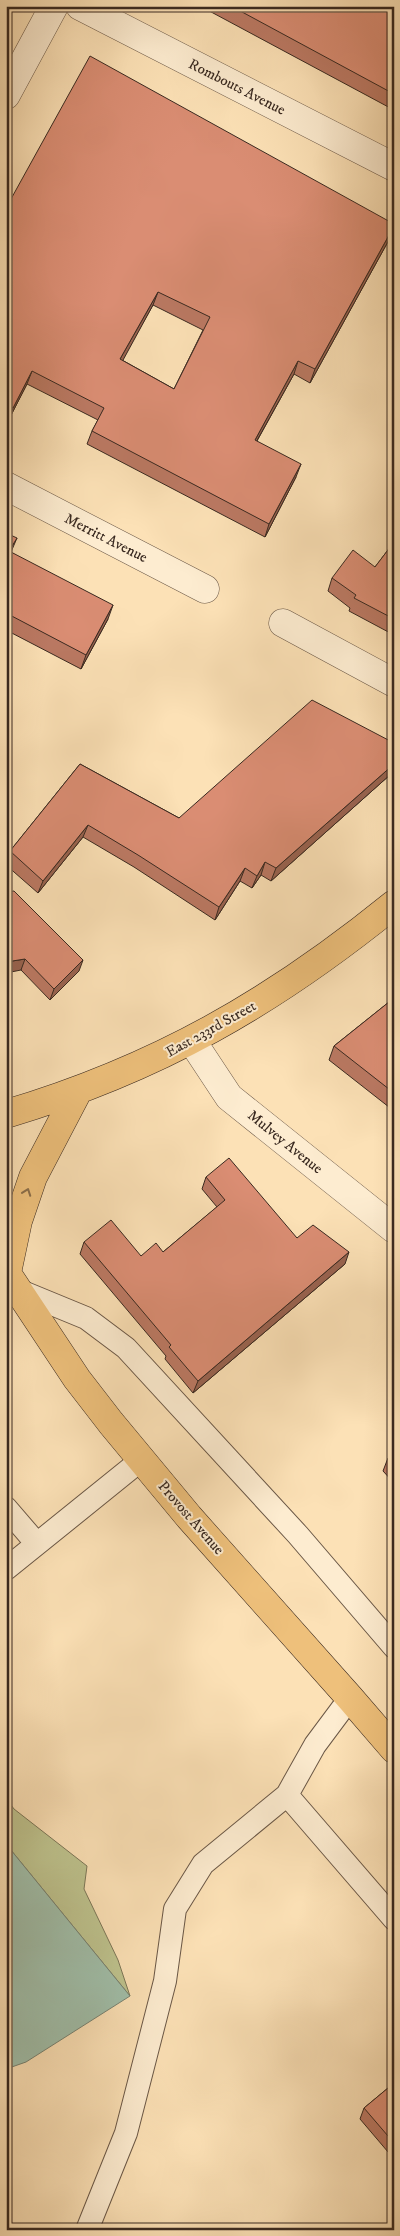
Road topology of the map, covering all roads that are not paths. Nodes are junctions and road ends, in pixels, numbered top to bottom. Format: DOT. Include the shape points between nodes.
graph roads {
  1 [pos="54,6"];
  2 [pos="80,6"];
  3 [pos="6,95"];
  4 [pos="394,167"];
  5 [pos="6,486"];
  6 [pos="205,589"];
  7 [pos="282,623"];
  8 [pos="394,684"];
  9 [pos="394,904"];
  10 [pos="192,1041"];
  11 [pos="78,1091"];
  12 [pos="6,1114"];
  13 [pos="394,1229"];
  14 [pos="10,1279"];
  15 [pos="142,1460"];
  16 [pos="6,1508"];
  17 [pos="37,1544"];
  18 [pos="6,1569"];
  19 [pos="394,1647"];
  20 [pos="350,1698"];
  21 [pos="394,1749"];
  22 [pos="287,1795"];
  23 [pos="394,1919"];
  24 [pos="87,2230"];
  1 -- 3 [label="street"];
  2 -- 4 [label="street, Rombouts Avenue"];
  5 -- 6 [label="street, Merritt Avenue"];
  7 -- 8 [label="street"];
  9 -- 10 [label="main road, East 233rd Street" via="301,975"];
  10 -- 11 [label="main road, East 233rd Street"];
  10 -- 13 [label="street, Mulvey Avenue" via="229,1097"];
  11 -- 12 [label="main road, East 233rd Street"];
  14 -- 11 [label="main road, one-way" via="18,1221 28,1190"];
  14 -- 15 [label="main road, Provost Avenue" via="78,1379"];
  14 -- 19 [label="lane" via="86,1318 126,1348 298,1534"];
  15 -- 17 [label="lane"];
  15 -- 20 [label="main road, Provost Avenue" via="189,1518"];
  16 -- 17 [label="lane"];
  17 -- 18 [label="lane"];
  20 -- 21 [label="main road, Provost Avenue"];
  20 -- 22 [label="lane" via="315,1745"];
  22 -- 23 [label="lane"];
  22 -- 24 [label="lane" via="203,1864 175,1909 165,1981 126,2133"];
}
